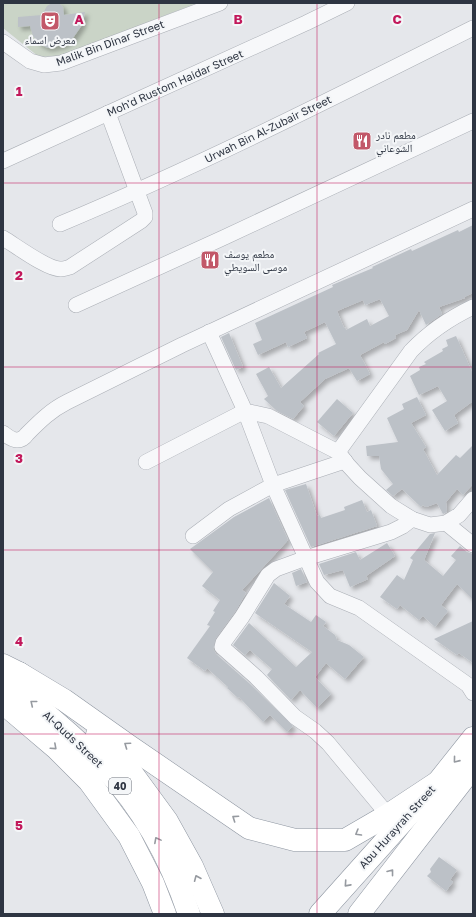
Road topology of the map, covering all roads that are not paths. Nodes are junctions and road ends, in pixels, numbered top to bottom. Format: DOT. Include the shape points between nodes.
graph roads {
  1 [pos="220,3"];
  2 [pos="346,3"];
  3 [pos="473,28"];
  4 [pos="3,42"];
  5 [pos="108,113"];
  6 [pos="473,121"];
  7 [pos="3,161"];
  8 [pos="137,192"];
  9 [pos="473,210"];
  10 [pos="60,224"];
  11 [pos="3,238"];
  12 [pos="76,305"];
  13 [pos="473,307"];
  14 [pos="209,332"];
  15 [pos="245,411"];
  16 [pos="3,433"];
  17 [pos="342,457"];
  18 [pos="146,462"];
  19 [pos="273,485"];
  20 [pos="473,499"];
  21 [pos="412,519"];
  22 [pos="446,523"];
  23 [pos="192,536"];
  24 [pos="473,545"];
  25 [pos="306,558"];
  26 [pos="8,672"];
  27 [pos="471,688"];
  28 [pos="3,703"];
  29 [pos="473,738"];
  30 [pos="473,767"];
  31 [pos="438,782"];
  32 [pos="388,815"];
  33 [pos="165,914"];
  34 [pos="189,914"];
  35 [pos="213,914"];
  36 [pos="320,914"];
  37 [pos="359,914"];
  1 -- 4 [label="street, Malik Bin Dinar Street" via="61,63 44,65 30,61"];
  2 -- 5 [label="street, Moh'd Rustom Haidar Street"];
  3 -- 8 [label="street, Urwah Bin Al-Zubair Street"];
  5 -- 7 [label="street, Moh'd Rustom Haidar Street"];
  5 -- 8 [label="street"];
  6 -- 12 [label="street"];
  8 -- 10 [label="street, Urwah Bin Al-Zubair Street"];
  8 -- 11 [label="street" via="145,217 70,267 61,270 54,268"];
  9 -- 14 [label="street"];
  13 -- 17 [label="street" via="438,327 411,351"];
  14 -- 15 [label="street"];
  14 -- 16 [label="street" via="54,408 23,438 11,439"];
  15 -- 17 [label="street" via="268,416"];
  15 -- 18 [label="street"];
  15 -- 19 [label="street"];
  17 -- 19 [label="street"];
  17 -- 21 [label="street" via="360,478 392,506"];
  19 -- 23 [label="street" via="229,509"];
  19 -- 25 [label="street"];
  20 -- 22 [label="street" via="459,515"];
  21 -- 22 [label="street" via="430,525"];
  21 -- 25 [label="street" via="391,532"];
  22 -- 24 [label="street"];
  25 -- 27 [label="street" via="317,582 330,596 359,608"];
  25 -- 32 [label="street" via="276,569 263,580 222,647 295,717 328,743"];
  32 -- 26 [label="highway, one-way" via="345,840 295,840 249,828 64,700"];
  34 -- 26 [label="highway, Al-Quds Street / 40, one-way" via="173,871 153,831 129,797 104,768"];
  35 -- 26 [label="highway, one-way" via="192,866 167,821 126,765 86,724"];
  28 -- 33 [label="highway, Al-Quds Street / 40, one-way" via="57,749 89,781 129,836 153,883"];
  29 -- 31 [label="highway, Abu Hurayrah Street, one-way"];
  37 -- 30 [label="highway, Abu Hurayrah Street, one-way"];
  31 -- 32 [label="highway"];
  31 -- 36 [label="highway, Abu Hurayrah Street, one-way"];
}
